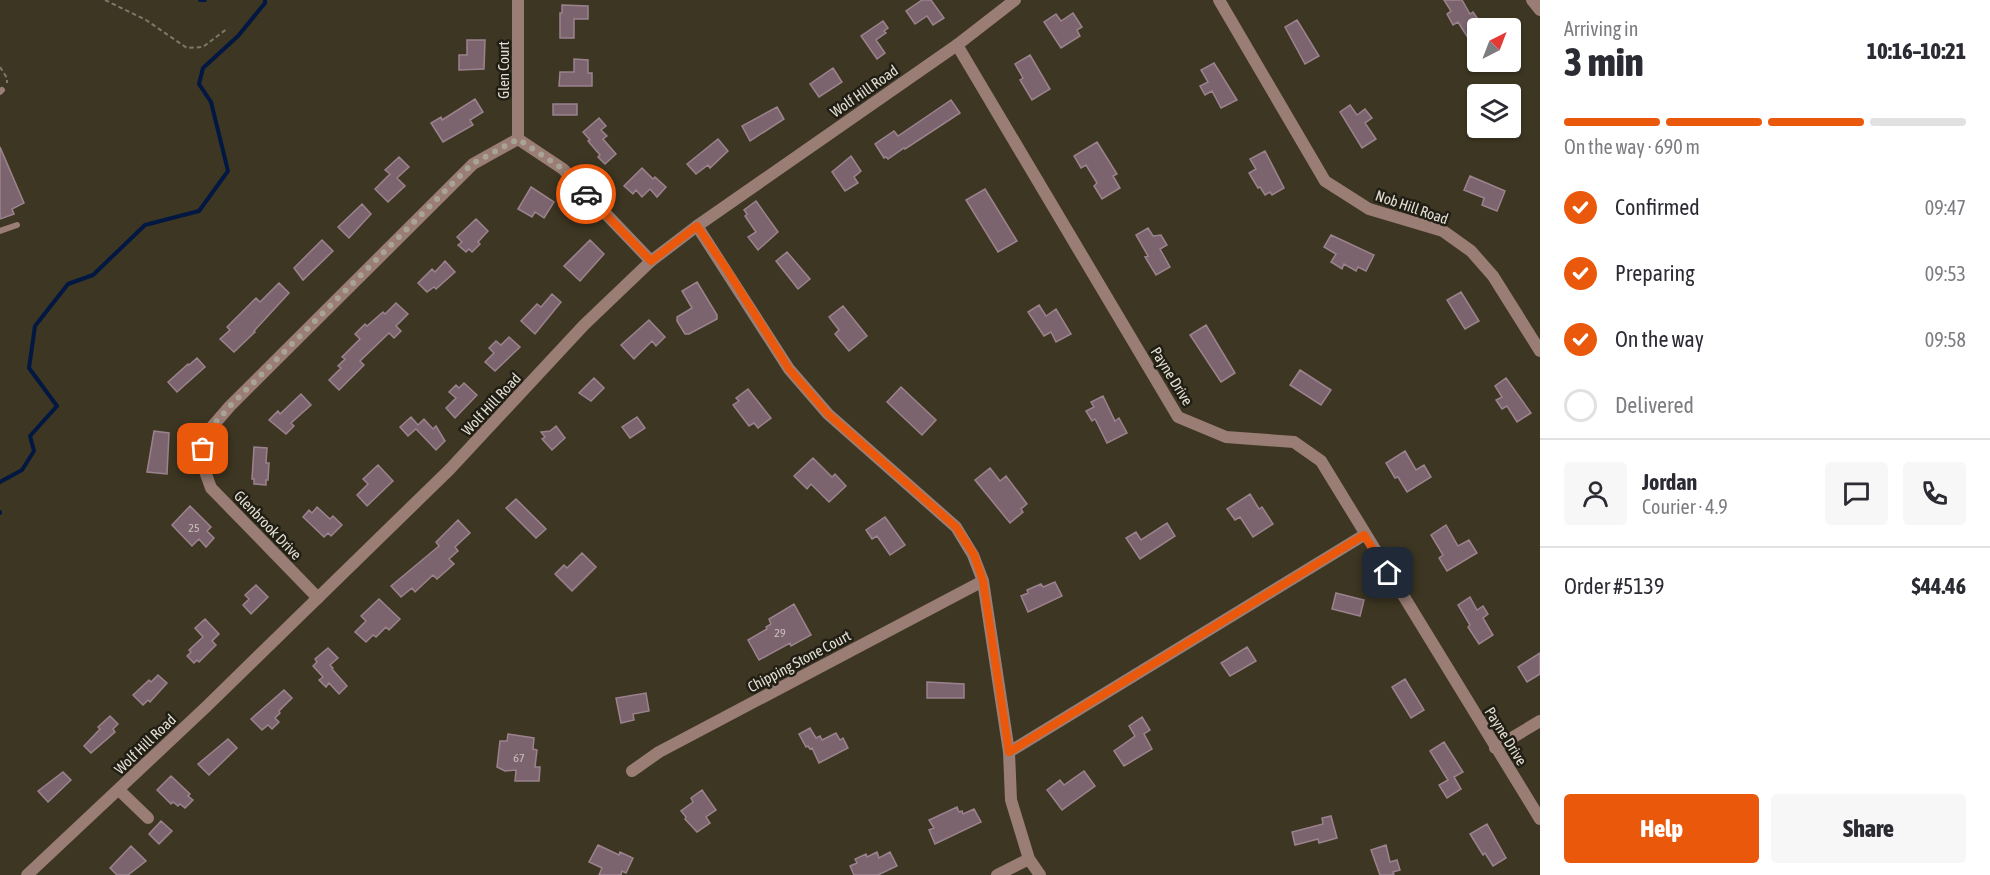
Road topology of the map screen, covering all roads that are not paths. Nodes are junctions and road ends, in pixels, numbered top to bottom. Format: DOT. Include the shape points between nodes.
graph roads {
  1 [pos="518,0"];
  2 [pos="1015,0"];
  3 [pos="1219,0"];
  4 [pos="1532,0"];
  5 [pos="1540,10"];
  6 [pos="957,45"];
  7 [pos="518,139"];
  8 [pos="17,225"];
  9 [pos="697,226"];
  10 [pos="0,231"];
  11 [pos="651,261"];
  12 [pos="1540,351"];
  13 [pos="1364,535"];
  14 [pos="983,581"];
  15 [pos="318,598"];
  16 [pos="1540,721"];
  17 [pos="1495,748"];
  18 [pos="1009,752"];
  19 [pos="632,771"];
  20 [pos="119,790"];
  21 [pos="148,818"];
  22 [pos="1540,819"];
  23 [pos="1029,859"];
  24 [pos="27,875"];
  25 [pos="997,875"];
  26 [pos="1040,875"];
  1 -- 7 [label="street, Glen Court"];
  2 -- 6 [label="street, Wolf Hill Road"];
  3 -- 12 [label="street, Nob Hill Road" via="1325,181 1369,209 1443,231 1471,251 1493,276"];
  4 -- 5 [label="street"];
  6 -- 9 [label="street, Wolf Hill Road"];
  6 -- 13 [label="street, Payne Drive" via="1178,417 1226,437 1294,442 1321,461"];
  7 -- 11 [label="street" via="563,169"];
  7 -- 15 [label="street, Glenbrook Drive" via="472,164 204,436 202,463 211,488"];
  8 -- 10 [label="lane"];
  9 -- 11 [label="street, Wolf Hill Road"];
  9 -- 14 [label="street" via="789,369 828,414 956,527 974,555"];
  11 -- 15 [label="street, Wolf Hill Road" via="584,325 450,469"];
  13 -- 17 [label="street, Payne Drive"];
  13 -- 18 [label="street"];
  14 -- 18 [label="street"];
  14 -- 19 [label="street, Chipping Stone Court" via="659,752"];
  15 -- 20 [label="street, Wolf Hill Road"];
  16 -- 17 [label="street"];
  17 -- 22 [label="street, Payne Drive"];
  18 -- 23 [label="street" via="1011,800"];
  20 -- 21 [label="street"];
  20 -- 24 [label="street, Wolf Hill Road"];
  23 -- 25 [label="street"];
  23 -- 26 [label="street"];
}
